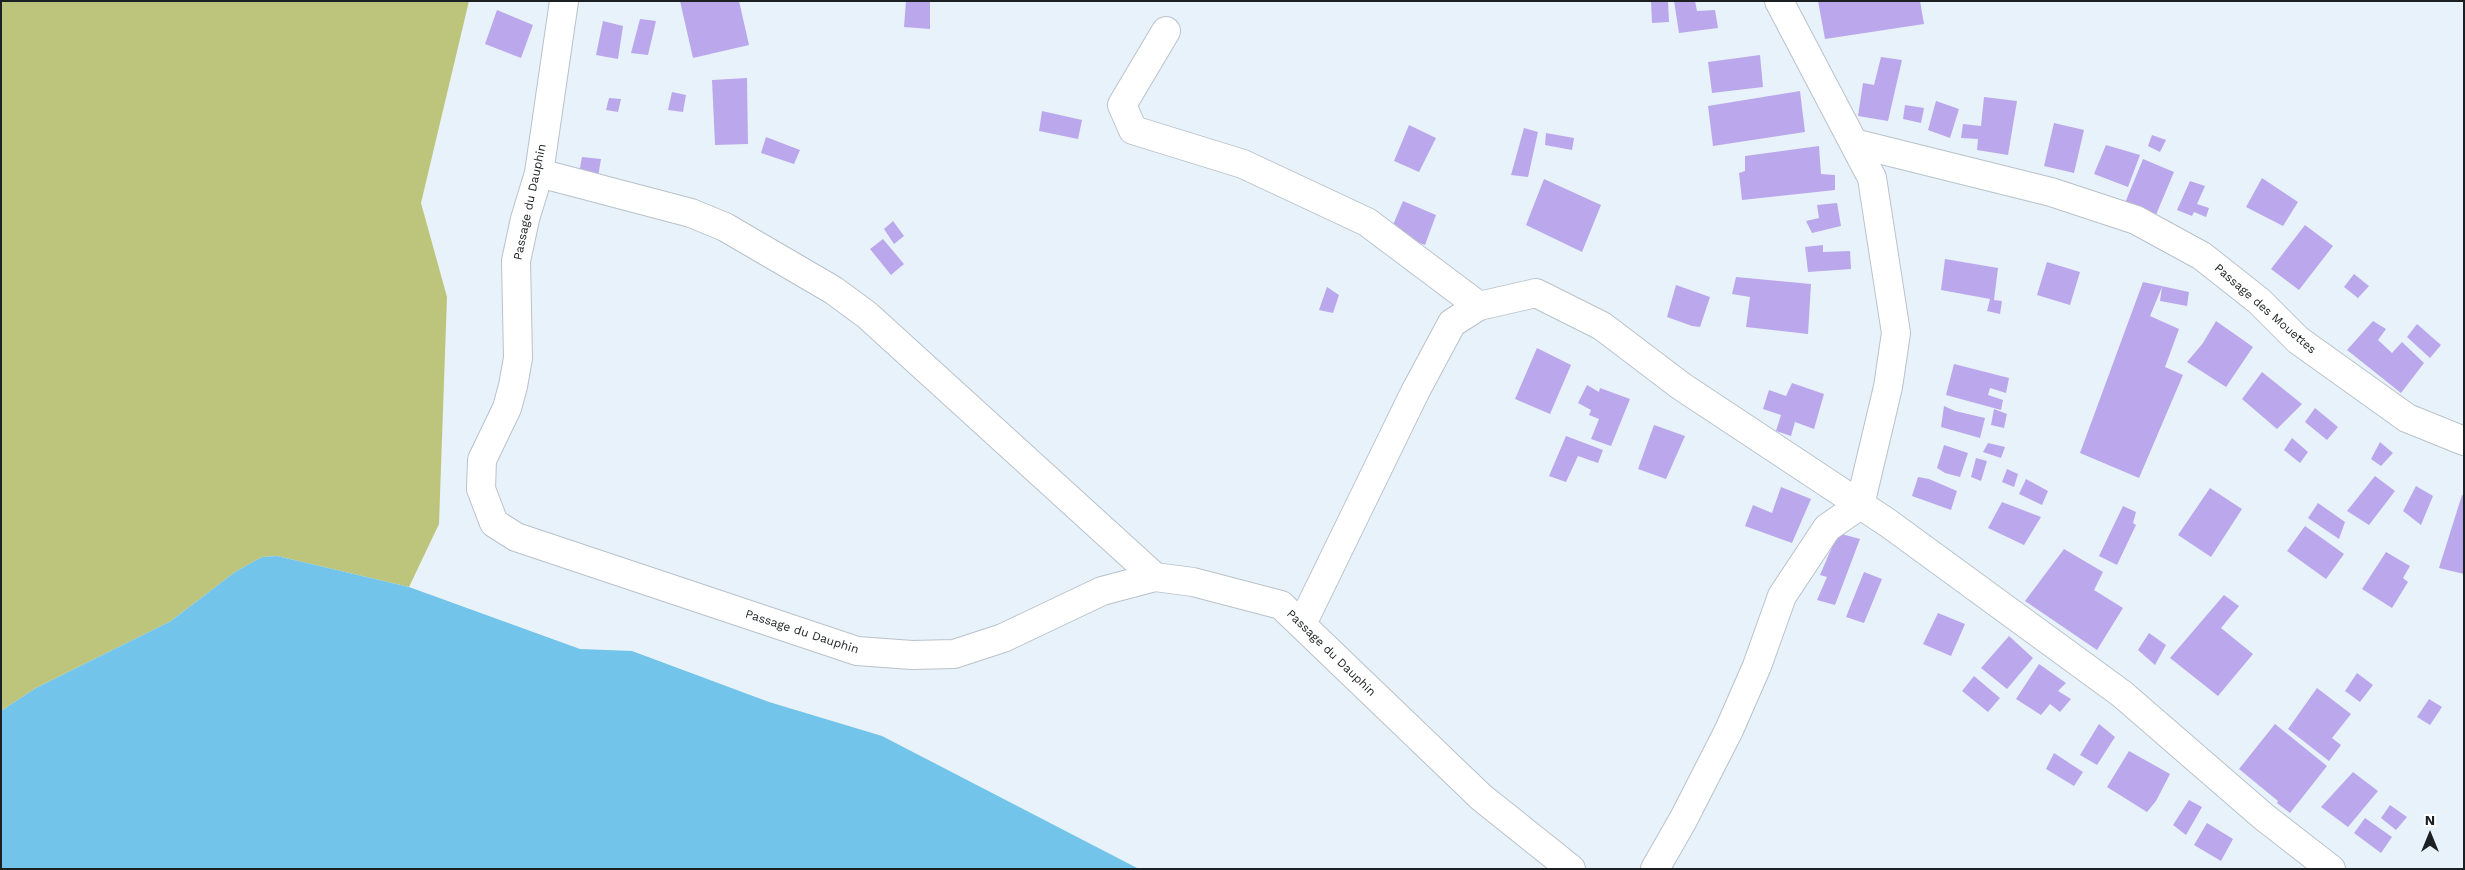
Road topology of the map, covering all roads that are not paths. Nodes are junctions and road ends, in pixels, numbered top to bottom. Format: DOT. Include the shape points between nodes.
graph roads {
  1 [pos="564,1"];
  2 [pos="1779,1"];
  3 [pos="1166,31"];
  4 [pos="1854,143"];
  5 [pos="538,173"];
  6 [pos="1479,306"];
  7 [pos="2464,441"];
  8 [pos="1860,505"];
  9 [pos="1155,577"];
  10 [pos="1302,624"];
  11 [pos="1572,869"];
  12 [pos="1655,869"];
  13 [pos="2331,869"];
  1 -- 5 [label="street, Passage du Dauphin"];
  2 -- 4 [label="street"];
  3 -- 6 [label="street" via="1122,105 1133,130 1244,164 1367,222"];
  4 -- 7 [label="street, Passage des Mouettes" via="2051,192 2136,220 2202,256 2259,302 2298,340 2406,418"];
  4 -- 8 [label="street" via="1872,178 1896,333 1888,387"];
  5 -- 9 [label="street" via="691,213 725,227 833,290 867,315"];
  5 -- 9 [label="street, Passage du Dauphin" via="516,260 518,358 513,386 507,408 482,460 481,489 494,523 516,537 857,651 954,654 1003,638 1102,591"];
  6 -- 8 [label="street" via="1536,293 1602,326 1681,386"];
  6 -- 10 [label="street" via="1452,323"];
  8 -- 12 [label="street" via="1827,528 1782,596 1729,730"];
  8 -- 13 [label="street" via="2122,694"];
  9 -- 10 [label="street, Passage du Dauphin" via="1192,582 1281,604"];
  10 -- 11 [label="street, Passage du Dauphin" via="1481,797"];
}
